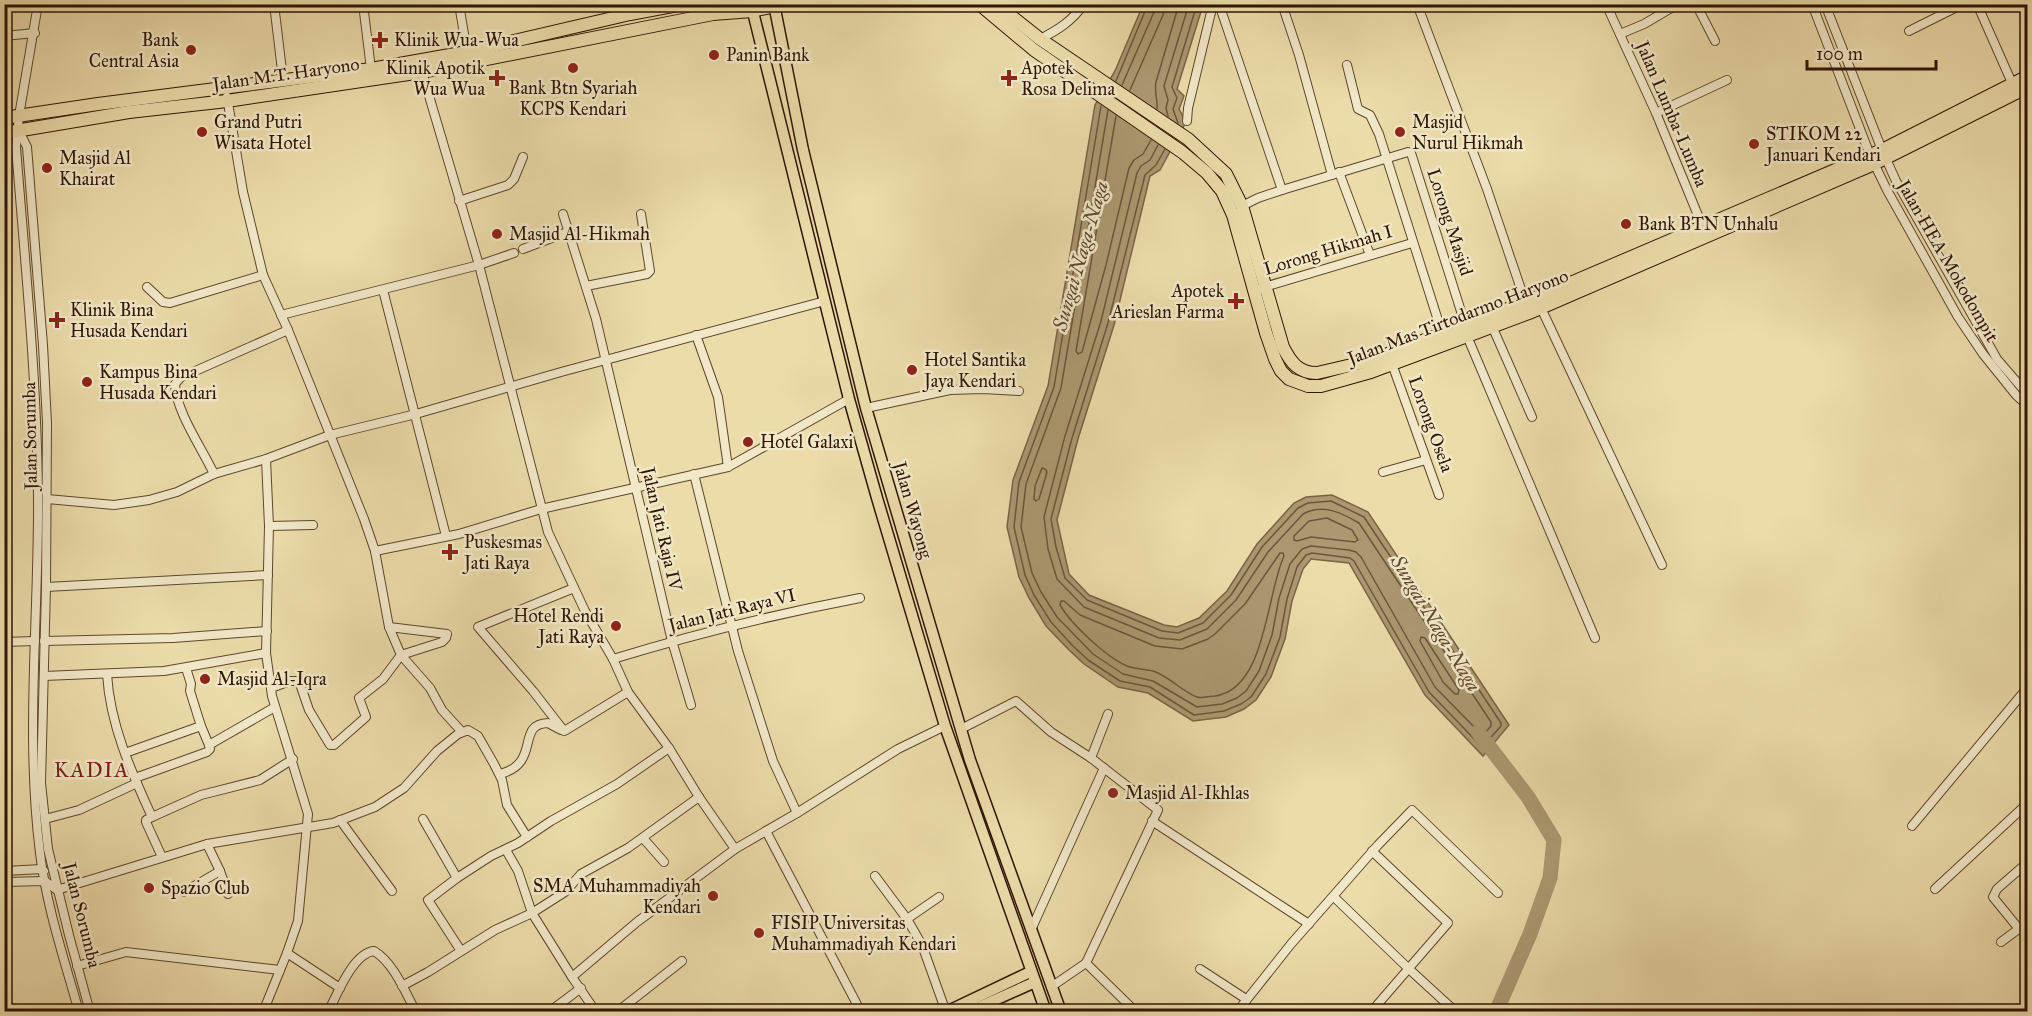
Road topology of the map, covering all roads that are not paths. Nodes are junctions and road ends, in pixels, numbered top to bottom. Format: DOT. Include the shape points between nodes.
graph roads {
  1 [pos="38,4"];
  2 [pos="274,4"];
  3 [pos="363,4"];
  4 [pos="459,4"];
  5 [pos="683,4"];
  6 [pos="979,4"];
  7 [pos="996,4"];
  8 [pos="1084,4"];
  9 [pos="1213,4"];
  10 [pos="1219,4"];
  11 [pos="1282,4"];
  12 [pos="1417,4"];
  13 [pos="1606,4"];
  14 [pos="1678,4"];
  15 [pos="1696,4"];
  16 [pos="1812,4"];
  17 [pos="1825,4"];
  18 [pos="1963,4"];
  19 [pos="1977,4"];
  20 [pos="778,5"];
  21 [pos="650,8"];
  22 [pos="752,8"];
  23 [pos="1909,31"];
  24 [pos="35,33"];
  25 [pos="1620,34"];
  26 [pos="4,36"];
  27 [pos="1040,39"];
  28 [pos="1715,41"];
  29 [pos="467,52"];
  30 [pos="1347,65"];
  31 [pos="372,69"];
  32 [pos="422,72"];
  33 [pos="2028,76"];
  34 [pos="283,79"];
  35 [pos="1727,80"];
  36 [pos="2012,83"];
  37 [pos="225,87"];
  38 [pos="2028,87"];
  39 [pos="227,101"];
  40 [pos="1656,113"];
  41 [pos="19,116"];
  42 [pos="4,118"];
  43 [pos="1187,121"];
  44 [pos="19,131"];
  45 [pos="4,133"];
  46 [pos="523,156"];
  47 [pos="1387,157"];
  48 [pos="1878,157"];
  49 [pos="1336,173"];
  50 [pos="1282,190"];
  51 [pos="459,201"];
  52 [pos="1242,206"];
  53 [pos="564,214"];
  54 [pos="641,214"];
  55 [pos="570,231"];
  56 [pos="1704,231"];
  57 [pos="1412,243"];
  58 [pos="1370,255"];
  59 [pos="479,265"];
  60 [pos="263,275"];
  61 [pos="586,286"];
  62 [pos="147,287"];
  63 [pos="1260,288"];
  64 [pos="383,290"];
  65 [pos="825,302"];
  66 [pos="1532,308"];
  67 [pos="281,315"];
  68 [pos="1492,326"];
  69 [pos="288,330"];
  70 [pos="1466,330"];
  71 [pos="1980,330"];
  72 [pos="1442,333"];
  73 [pos="696,335"];
  74 [pos="1971,336"];
  75 [pos="605,361"];
  76 [pos="1392,364"];
  77 [pos="511,386"];
  78 [pos="1019,391"];
  79 [pos="2028,395"];
  80 [pos="849,399"];
  81 [pos="2028,406"];
  82 [pos="866,408"];
  83 [pos="416,414"];
  84 [pos="1532,417"];
  85 [pos="330,435"];
  86 [pos="266,459"];
  87 [pos="1426,460"];
  88 [pos="728,467"];
  89 [pos="1383,472"];
  90 [pos="214,474"];
  91 [pos="694,474"];
  92 [pos="636,489"];
  93 [pos="1439,495"];
  94 [pos="47,499"];
  95 [pos="542,509"];
  96 [pos="313,525"];
  97 [pos="269,526"];
  98 [pos="446,536"];
  99 [pos="42,548"];
  100 [pos="375,551"];
  101 [pos="1662,564"];
  102 [pos="268,575"];
  103 [pos="46,586"];
  104 [pos="574,588"];
  105 [pos="860,598"];
  106 [pos="389,627"];
  107 [pos="732,627"];
  108 [pos="267,631"];
  109 [pos="1595,638"];
  110 [pos="39,641"];
  111 [pos="672,641"];
  112 [pos="4,642"];
  113 [pos="266,653"];
  114 [pos="401,655"];
  115 [pos="613,660"];
  116 [pos="186,668"];
  117 [pos="107,674"];
  118 [pos="44,676"];
  119 [pos="2028,687"];
  120 [pos="271,688"];
  121 [pos="628,692"];
  122 [pos="691,705"];
  123 [pos="275,707"];
  124 [pos="1108,714"];
  125 [pos="201,726"];
  126 [pos="945,726"];
  127 [pos="961,729"];
  128 [pos="564,731"];
  129 [pos="462,732"];
  130 [pos="209,745"];
  131 [pos="669,748"];
  132 [pos="125,753"];
  133 [pos="1091,758"];
  134 [pos="293,759"];
  135 [pos="1104,768"];
  136 [pos="500,774"];
  137 [pos="136,781"];
  138 [pos="699,797"];
  139 [pos="2028,803"];
  140 [pos="797,813"];
  141 [pos="152,817"];
  142 [pos="45,819"];
  143 [pos="423,819"];
  144 [pos="340,820"];
  145 [pos="1152,821"];
  146 [pos="307,826"];
  147 [pos="1912,826"];
  148 [pos="765,831"];
  149 [pos="527,837"];
  150 [pos="643,838"];
  151 [pos="207,844"];
  152 [pos="735,849"];
  153 [pos="506,850"];
  154 [pos="1372,851"];
  155 [pos="162,856"];
  156 [pos="664,862"];
  157 [pos="2028,862"];
  158 [pos="42,869"];
  159 [pos="4,871"];
  160 [pos="220,871"];
  161 [pos="875,876"];
  162 [pos="457,878"];
  163 [pos="45,881"];
  164 [pos="4,882"];
  165 [pos="60,886"];
  166 [pos="1935,889"];
  167 [pos="392,891"];
  168 [pos="184,892"];
  169 [pos="1498,893"];
  170 [pos="228,894"];
  171 [pos="939,897"];
  172 [pos="1334,897"];
  173 [pos="532,913"];
  174 [pos="907,920"];
  175 [pos="2028,922"];
  176 [pos="1309,924"];
  177 [pos="2019,929"];
  178 [pos="1031,930"];
  179 [pos="2001,942"];
  180 [pos="461,951"];
  181 [pos="287,953"];
  182 [pos="682,960"];
  183 [pos="1086,963"];
  184 [pos="77,966"];
  185 [pos="1200,969"];
  186 [pos="1409,969"];
  187 [pos="280,970"];
  188 [pos="572,978"];
  189 [pos="1029,978"];
  190 [pos="402,986"];
  191 [pos="1051,987"];
  192 [pos="340,988"];
  193 [pos="581,988"];
  194 [pos="1246,999"];
  195 [pos="79,1011"];
  196 [pos="90,1011"];
  197 [pos="263,1011"];
  198 [pos="328,1011"];
  199 [pos="416,1011"];
  200 [pos="549,1011"];
  201 [pos="596,1011"];
  202 [pos="618,1011"];
  203 [pos="861,1011"];
  204 [pos="946,1011"];
  205 [pos="968,1011"];
  206 [pos="1046,1011"];
  207 [pos="1060,1011"];
  208 [pos="1136,1011"];
  209 [pos="1237,1011"];
  210 [pos="1371,1011"];
  211 [pos="1456,1011"];
  1 -- 24 [label="street"];
  2 -- 34 [label="street"];
  3 -- 31 [label="street"];
  4 -- 29 [label="street"];
  5 -- 21 [label="highway, Jalan M.T. Haryono"];
  6 -- 63 [label="highway, Jalan Mas Tirtodarmo Haryono" via="1034,50 1207,173 1222,191"];
  7 -- 27 [label="highway"];
  8 -- 27 [label="street" via="1060,29"];
  9 -- 43 [label="street"];
  10 -- 50 [label="street"];
  11 -- 49 [label="street"];
  12 -- 66 [label="street"];
  13 -- 25 [label="street, Jalan Lumba-Lumba"];
  14 -- 25 [label="street"];
  15 -- 28 [label="street"];
  16 -- 48 [label="street"];
  17 -- 48 [label="street"];
  18 -- 23 [label="street"];
  19 -- 36 [label="street"];
  20 -- 22 [label="highway, Jalan M.T. Haryono"];
  20 -- 82 [label="main road, Jalan Wayong" via="803,150"];
  21 -- 29 [label="highway, Jalan M.T. Haryono"];
  22 -- 32 [label="highway, Jalan M.T. Haryono"];
  22 -- 65 [label="main road, Jalan Wayong"];
  24 -- 26 [label="street"];
  24 -- 41 [label="street"];
  25 -- 40 [label="street, Jalan Lumba-Lumba"];
  27 -- 52 [label="highway, Jalan Mas Tirtodarmo Haryono" via="1188,139 1226,174"];
  29 -- 31 [label="highway, Jalan M.T. Haryono"];
  30 -- 47 [label="street" via="1358,109 1370,115"];
  31 -- 34 [label="highway, Jalan M.T. Haryono"];
  32 -- 39 [label="highway, Jalan M.T. Haryono"];
  32 -- 51 [label="street"];
  33 -- 36 [label="highway"];
  34 -- 37 [label="highway, Jalan M.T. Haryono"];
  35 -- 40 [label="street"];
  36 -- 48 [label="highway"];
  37 -- 39 [label="street"];
  37 -- 41 [label="highway, Jalan M.T. Haryono"];
  38 -- 48 [label="highway"];
  39 -- 44 [label="highway, Jalan M.T. Haryono" via="129,112"];
  39 -- 60 [label="street"];
  40 -- 56 [label="street, Jalan Lumba-Lumba"];
  41 -- 42 [label="highway, Jalan M.T. Haryono"];
  41 -- 44 [label="street"];
  44 -- 45 [label="highway, Jalan M.T. Haryono"];
  44 -- 94 [label="street, Jalan Sorumba" via="27,147 44,345"];
  44 -- 99 [label="street, Jalan Sorumba" via="16,147 33,355"];
  46 -- 51 [label="street" via="508,185"];
  47 -- 49 [label="street"];
  47 -- 57 [label="street"];
  47 -- 70 [label="street, Lorong Masjid" via="1411,153"];
  48 -- 56 [label="highway, Jalan Mas Tirtodarmo Haryono"];
  48 -- 71 [label="street, Jalan HEA Mokodompit" via="1896,181"];
  48 -- 74 [label="street, Jalan HEA Mokodompit"];
  49 -- 50 [label="street"];
  49 -- 58 [label="street"];
  50 -- 52 [label="street"];
  51 -- 59 [label="street"];
  52 -- 63 [label="highway, Jalan Mas Tirtodarmo Haryono"];
  53 -- 55 [label="street, Jalan Jati Raja IV"];
  54 -- 61 [label="street" via="650,271"];
  55 -- 59 [label="street"];
  55 -- 61 [label="street, Jalan Jati Raja IV"];
  56 -- 66 [label="highway, Jalan Mas Tirtodarmo Haryono"];
  57 -- 58 [label="street, Lorong Hikmah I"];
  57 -- 72 [label="street"];
  58 -- 63 [label="street, Lorong Hikmah I"];
  59 -- 64 [label="street"];
  59 -- 77 [label="street"];
  60 -- 62 [label="street" via="170,303 163,302"];
  60 -- 67 [label="street"];
  61 -- 75 [label="street, Jalan Jati Raja IV"];
  63 -- 72 [label="highway, Jalan Mas Tirtodarmo Haryono" via="1289,359 1309,373 1369,361"];
  63 -- 76 [label="highway, Jalan Mas Tirtodarmo Haryono" via="1275,359 1281,371 1297,383 1321,386"];
  64 -- 67 [label="street"];
  64 -- 83 [label="street"];
  65 -- 73 [label="street"];
  65 -- 80 [label="main road, Jalan Wayong"];
  66 -- 68 [label="highway, Jalan Mas Tirtodarmo Haryono"];
  66 -- 70 [label="highway, Jalan Mas Tirtodarmo Haryono"];
  66 -- 101 [label="street"];
  67 -- 69 [label="street"];
  68 -- 70 [label="highway, Jalan Mas Tirtodarmo Haryono"];
  68 -- 84 [label="street"];
  69 -- 85 [label="street"];
  69 -- 90 [label="street" via="176,381 174,386 187,421"];
  70 -- 72 [label="highway, Jalan Mas Tirtodarmo Haryono"];
  70 -- 76 [label="highway, Jalan Mas Tirtodarmo Haryono"];
  70 -- 109 [label="street"];
  71 -- 74 [label="street"];
  71 -- 79 [label="street, Jalan HEA Mokodompit" via="1997,359"];
  73 -- 75 [label="street"];
  73 -- 88 [label="street" via="718,397"];
  74 -- 81 [label="street, Jalan HEA Mokodompit"];
  75 -- 77 [label="street"];
  75 -- 92 [label="street, Jalan Jati Raja IV"];
  76 -- 87 [label="street, Lorong Osela"];
  77 -- 83 [label="street"];
  77 -- 95 [label="street"];
  78 -- 82 [label="street" via="950,390"];
  80 -- 88 [label="street"];
  80 -- 126 [label="main road, Jalan Wayong"];
  82 -- 127 [label="main road, Jalan Wayong"];
  83 -- 85 [label="street"];
  83 -- 98 [label="street"];
  85 -- 86 [label="street"];
  85 -- 100 [label="street"];
  86 -- 90 [label="street"];
  86 -- 97 [label="street"];
  87 -- 89 [label="street"];
  87 -- 93 [label="street, Lorong Osela"];
  88 -- 91 [label="street"];
  90 -- 94 [label="street" via="177,492 134,503"];
  91 -- 92 [label="street"];
  91 -- 107 [label="street"];
  92 -- 95 [label="street"];
  92 -- 111 [label="street, Jalan Jati Raja IV"];
  94 -- 99 [label="street, Jalan Sorumba"];
  95 -- 98 [label="street"];
  95 -- 104 [label="street"];
  96 -- 97 [label="street"];
  97 -- 102 [label="street"];
  98 -- 100 [label="street"];
  99 -- 103 [label="street, Jalan Sorumba"];
  99 -- 110 [label="street, Jalan Sorumba"];
  100 -- 106 [label="street"];
  102 -- 103 [label="street"];
  102 -- 108 [label="street"];
  103 -- 110 [label="street, Jalan Sorumba"];
  104 -- 115 [label="street"];
  104 -- 128 [label="street" via="478,627"];
  105 -- 107 [label="street, Jalan Jati Raya VI"];
  106 -- 114 [label="street"];
  106 -- 114 [label="street" via="447,634 442,642"];
  107 -- 111 [label="street, Jalan Jati Raya VI"];
  107 -- 140 [label="street" via="773,761"];
  108 -- 110 [label="street"];
  108 -- 113 [label="street"];
  110 -- 112 [label="street"];
  110 -- 118 [label="street, Jalan Sorumba"];
  110 -- 158 [label="street, Jalan Sorumba" via="33,776"];
  111 -- 115 [label="street, Jalan Jati Raya VI"];
  111 -- 122 [label="street, Jalan Jati Raja IV"];
  113 -- 116 [label="street"];
  113 -- 120 [label="street"];
  114 -- 120 [label="street" via="383,679 359,698 366,717 332,746 309,710 299,681"];
  114 -- 129 [label="street"];
  115 -- 121 [label="street"];
  116 -- 117 [label="street"];
  116 -- 125 [label="street"];
  117 -- 118 [label="street"];
  117 -- 132 [label="street" via="111,706"];
  118 -- 142 [label="street, Jalan Sorumba" via="40,752"];
  119 -- 147 [label="street"];
  120 -- 123 [label="street"];
  121 -- 128 [label="street"];
  121 -- 131 [label="street"];
  123 -- 130 [label="street"];
  123 -- 134 [label="street"];
  124 -- 133 [label="street"];
  125 -- 130 [label="street"];
  125 -- 132 [label="street"];
  126 -- 140 [label="street" via="898,749"];
  126 -- 189 [label="main road, Jalan Wayong"];
  127 -- 133 [label="street" via="1016,701 1051,732"];
  127 -- 178 [label="main road, Jalan Wayong"];
  128 -- 136 [label="street" via="548,723 537,725 521,763"];
  129 -- 136 [label="street" via="468,730 478,736"];
  129 -- 144 [label="street" via="437,751 404,789 375,807"];
  130 -- 137 [label="street" via="207,752"];
  131 -- 138 [label="street"];
  131 -- 149 [label="street"];
  132 -- 137 [label="street"];
  133 -- 135 [label="street"];
  134 -- 141 [label="street" via="260,780 201,795"];
  134 -- 146 [label="street" via="306,804"];
  135 -- 145 [label="street" via="1158,810"];
  135 -- 178 [label="street"];
  136 -- 149 [label="street" via="507,805"];
  137 -- 141 [label="street"];
  137 -- 142 [label="street" via="79,810"];
  138 -- 150 [label="street"];
  138 -- 152 [label="street"];
  139 -- 166 [label="street"];
  140 -- 148 [label="street"];
  141 -- 155 [label="street" via="146,822"];
  142 -- 165 [label="street, Jalan Sorumba" via="48,849"];
  143 -- 162 [label="street"];
  144 -- 146 [label="street"];
  144 -- 167 [label="street"];
  145 -- 176 [label="street"];
  145 -- 183 [label="street"];
  146 -- 151 [label="street"];
  146 -- 181 [label="street" via="298,921"];
  148 -- 152 [label="street"];
  148 -- 203 [label="street"];
  149 -- 153 [label="street"];
  150 -- 156 [label="street"];
  150 -- 173 [label="street" via="581,874 565,892"];
  151 -- 155 [label="street"];
  151 -- 160 [label="street"];
  152 -- 188 [label="street" via="637,922"];
  153 -- 162 [label="street"];
  153 -- 173 [label="street" via="518,871"];
  154 -- 169 [label="street" via="1413,810"];
  154 -- 172 [label="street"];
  154 -- 186 [label="street" via="1448,923"];
  155 -- 165 [label="street"];
  157 -- 177 [label="street" via="1993,897"];
  158 -- 159 [label="street"];
  158 -- 163 [label="street, Jalan Sorumba"];
  158 -- 165 [label="street"];
  160 -- 168 [label="street"];
  160 -- 170 [label="street"];
  161 -- 174 [label="street"];
  162 -- 180 [label="street" via="428,900"];
  163 -- 164 [label="street"];
  163 -- 165 [label="street"];
  163 -- 195 [label="street, Jalan Sorumba"];
  165 -- 184 [label="street, Jalan Sorumba"];
  171 -- 174 [label="street"];
  172 -- 176 [label="street"];
  172 -- 186 [label="street"];
  173 -- 180 [label="street"];
  173 -- 188 [label="street"];
  174 -- 204 [label="street" via="928,960"];
  175 -- 177 [label="street"];
  176 -- 194 [label="street"];
  177 -- 179 [label="street"];
  178 -- 191 [label="main road, Jalan Wayong"];
  180 -- 190 [label="street"];
  181 -- 187 [label="street"];
  181 -- 192 [label="street"];
  182 -- 202 [label="street"];
  183 -- 191 [label="street"];
  183 -- 208 [label="street"];
  184 -- 187 [label="street" via="126,952"];
  184 -- 196 [label="street, Jalan Sorumba"];
  185 -- 194 [label="street"];
  186 -- 210 [label="street"];
  186 -- 211 [label="street"];
  187 -- 197 [label="street"];
  188 -- 193 [label="street"];
  189 -- 204 [label="main road"];
  189 -- 205 [label="main road"];
  189 -- 206 [label="main road, Jalan Wayong"];
  190 -- 192 [label="street" via="374,951 366,953 352,968"];
  190 -- 199 [label="street"];
  191 -- 207 [label="main road, Jalan Wayong"];
  192 -- 198 [label="street"];
  193 -- 200 [label="street"];
  193 -- 201 [label="street"];
  194 -- 209 [label="street"];
}
